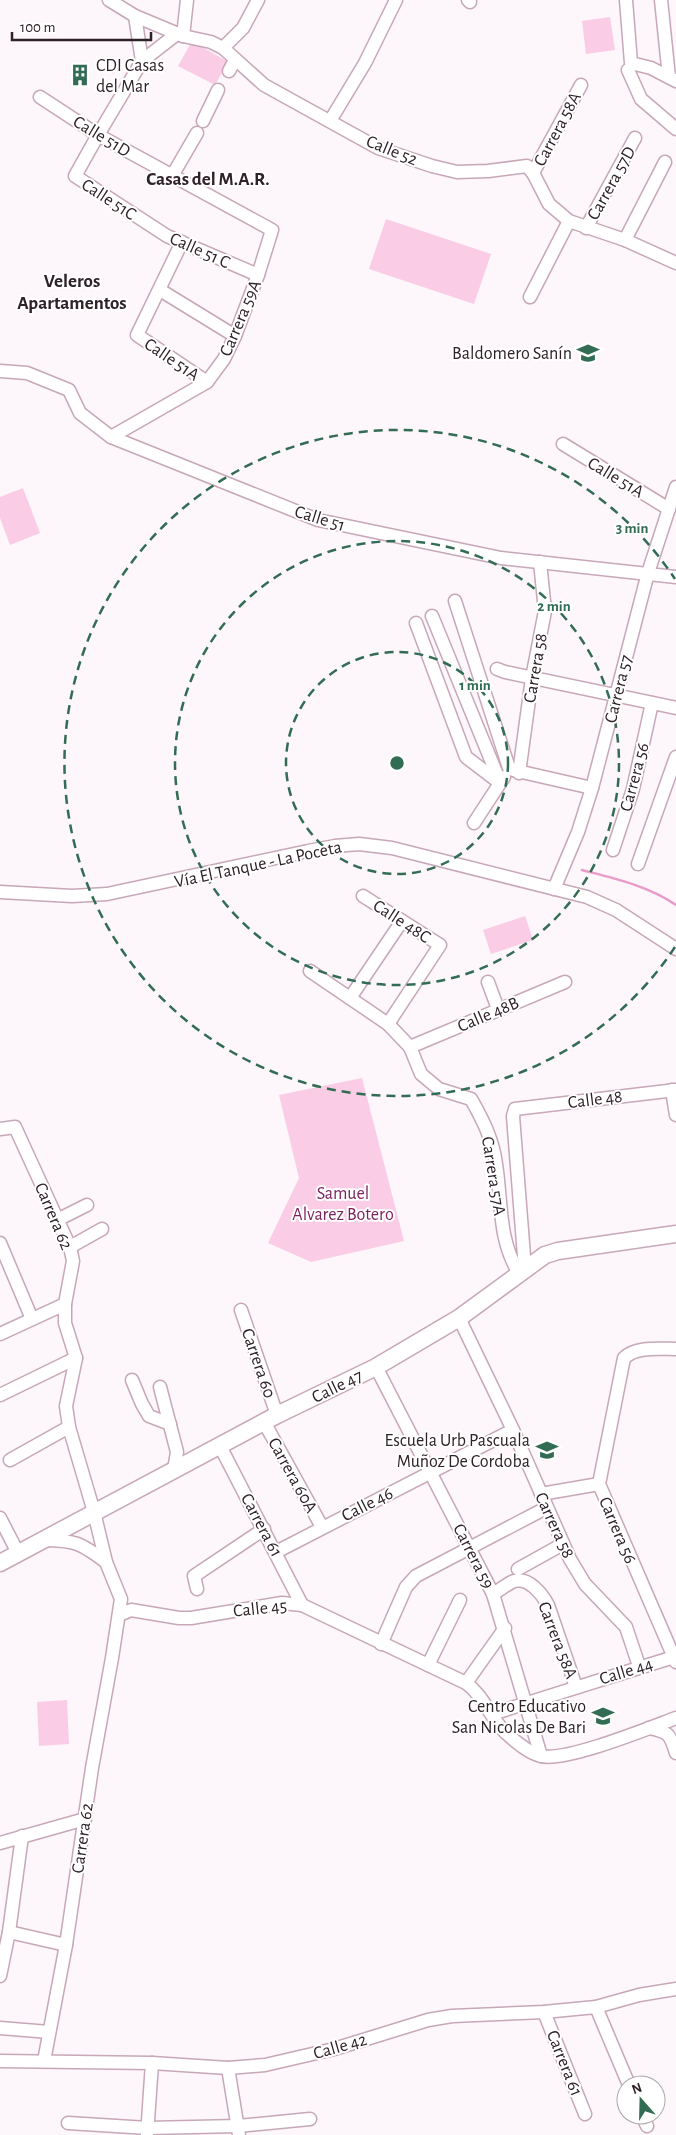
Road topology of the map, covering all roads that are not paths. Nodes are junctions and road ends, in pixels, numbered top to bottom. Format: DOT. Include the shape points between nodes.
graph roads {
  1 [pos="109,0"];
  2 [pos="188,0"];
  3 [pos="258,0"];
  4 [pos="396,0"];
  5 [pos="626,0"];
  6 [pos="661,0"];
  7 [pos="135,16"];
  8 [pos="181,34"];
  9 [pos="671,43"];
  10 [pos="223,48"];
  11 [pos="142,62"];
  12 [pos="629,66"];
  13 [pos="673,79"];
  14 [pos="581,85"];
  15 [pos="215,93"];
  16 [pos="40,97"];
  17 [pos="330,121"];
  18 [pos="676,129"];
  19 [pos="98,135"];
  20 [pos="635,138"];
  21 [pos="665,162"];
  22 [pos="533,173"];
  23 [pos="172,176"];
  24 [pos="144,221"];
  25 [pos="569,221"];
  26 [pos="586,228"];
  27 [pos="272,230"];
  28 [pos="625,240"];
  29 [pos="182,242"];
  30 [pos="676,263"];
  31 [pos="258,275"];
  32 [pos="160,290"];
  33 [pos="530,297"];
  34 [pos="235,336"];
  35 [pos="0,371"];
  36 [pos="207,382"];
  37 [pos="111,437"];
  38 [pos="562,444"];
  39 [pos="676,488"];
  40 [pos="670,510"];
  41 [pos="540,562"];
  42 [pos="648,572"];
  43 [pos="676,577"];
  44 [pos="455,600"];
  45 [pos="432,616"];
  46 [pos="416,622"];
  47 [pos="497,669"];
  48 [pos="532,678"];
  49 [pos="617,696"];
  50 [pos="652,703"];
  51 [pos="676,708"];
  52 [pos="676,757"];
  53 [pos="514,771"];
  54 [pos="500,783"];
  55 [pos="592,788"];
  56 [pos="474,823"];
  57 [pos="613,850"];
  58 [pos="638,864"];
  59 [pos="554,889"];
  60 [pos="0,892"];
  61 [pos="363,896"];
  62 [pos="402,921"];
  63 [pos="676,949"];
  64 [pos="310,971"];
  65 [pos="488,982"];
  66 [pos="565,982"];
  67 [pos="350,998"];
  68 [pos="498,1009"];
  69 [pos="388,1024"];
  70 [pos="410,1047"];
  71 [pos="674,1090"];
  72 [pos="676,1115"];
  73 [pos="0,1129"];
  74 [pos="86,1205"];
  75 [pos="57,1220"];
  76 [pos="102,1229"];
  77 [pos="676,1234"];
  78 [pos="0,1243"];
  79 [pos="70,1247"];
  80 [pos="520,1265"];
  81 [pos="65,1304"];
  82 [pos="241,1310"];
  83 [pos="459,1318"];
  84 [pos="32,1319"];
  85 [pos="0,1334"];
  86 [pos="676,1349"];
  87 [pos="76,1358"];
  88 [pos="376,1367"];
  89 [pos="132,1380"];
  90 [pos="160,1386"];
  91 [pos="0,1395"];
  92 [pos="271,1419"];
  93 [pos="170,1424"];
  94 [pos="69,1427"];
  95 [pos="513,1430"];
  96 [pos="220,1446"];
  97 [pos="10,1460"];
  98 [pos="179,1462"];
  99 [pos="430,1472"];
  100 [pos="599,1484"];
  101 [pos="541,1494"];
  102 [pos="546,1508"];
  103 [pos="94,1512"];
  104 [pos="0,1518"];
  105 [pos="322,1527"];
  106 [pos="264,1529"];
  107 [pos="42,1540"];
  108 [pos="564,1544"];
  109 [pos="470,1547"];
  110 [pos="276,1552"];
  111 [pos="18,1553"];
  112 [pos="106,1562"];
  113 [pos="0,1563"];
  114 [pos="516,1575"];
  115 [pos="197,1589"];
  116 [pos="493,1594"];
  117 [pos="460,1600"];
  118 [pos="302,1605"];
  119 [pos="125,1613"];
  120 [pos="505,1628"];
  121 [pos="381,1644"];
  122 [pos="675,1660"];
  123 [pos="428,1665"];
  124 [pos="640,1666"];
  125 [pos="466,1683"];
  126 [pos="576,1687"];
  127 [pos="526,1702"];
  128 [pos="492,1714"];
  129 [pos="676,1718"];
  130 [pos="648,1728"];
  131 [pos="676,1753"];
  132 [pos="541,1756"];
  133 [pos="86,1820"];
  134 [pos="22,1836"];
  135 [pos="0,1843"];
  136 [pos="9,1932"];
  137 [pos="66,1945"];
  138 [pos="3,1949"];
  139 [pos="0,1976"];
  140 [pos="676,1980"];
  141 [pos="676,1989"];
  142 [pos="653,1993"];
  143 [pos="596,2006"];
  144 [pos="544,2012"];
  145 [pos="0,2028"];
  146 [pos="49,2032"];
  147 [pos="0,2061"];
  148 [pos="44,2062"];
  149 [pos="152,2063"];
  150 [pos="228,2068"];
  151 [pos="625,2075"];
  152 [pos="585,2114"];
  153 [pos="310,2119"];
  154 [pos="68,2124"];
  155 [pos="239,2130"];
  156 [pos="148,2131"];
  1 -- 7 [label="street, Calle 52"];
  2 -- 8 [label="street"];
  3 -- 10 [label="street" via="243,28"];
  4 -- 17 [label="street" via="365,63"];
  5 -- 12 [label="street"];
  6 -- 9 [label="street"];
  7 -- 8 [label="street, Calle 52"];
  7 -- 11 [label="street"];
  8 -- 10 [label="street, Calle 52"];
  8 -- 11 [label="street"];
  9 -- 13 [label="street"];
  10 -- 17 [label="street, Calle 52" via="232,66"];
  11 -- 19 [label="street"];
  12 -- 13 [label="street" via="651,68"];
  12 -- 18 [label="street" via="641,99"];
  14 -- 22 [label="street, Carrera 58A"];
  15 -- 23 [label="street"];
  16 -- 19 [label="street, Calle 51D"];
  17 -- 22 [label="street, Calle 52" via="378,148 432,166 457,172 527,166"];
  19 -- 23 [label="street, Calle 51D"];
  19 -- 24 [label="street, Calle 51C" via="75,176"];
  20 -- 26 [label="street, Carrera 57D"];
  21 -- 28 [label="street"];
  22 -- 25 [label="street" via="549,204"];
  23 -- 27 [label="street, Calle 51D"];
  24 -- 29 [label="street, Calle 51 C"];
  25 -- 26 [label="street"];
  25 -- 33 [label="street"];
  26 -- 28 [label="street"];
  27 -- 31 [label="street, Carrera 59A"];
  28 -- 30 [label="street"];
  29 -- 31 [label="street, Calle 51 C"];
  29 -- 32 [label="street"];
  31 -- 34 [label="street, Carrera 59A"];
  32 -- 34 [label="street"];
  32 -- 36 [label="street, Calle 51A" via="137,335"];
  34 -- 36 [label="street, Carrera 59A" via="224,359"];
  35 -- 37 [label="street, Calle 51" via="27,373 69,390 80,413"];
  36 -- 37 [label="street, Carrera 59A"];
  37 -- 41 [label="street, Calle 51" via="318,520 501,558"];
  38 -- 40 [label="street, Calle 51A"];
  39 -- 40 [label="street, Carrera 57"];
  40 -- 42 [label="street, Carrera 57"];
  41 -- 42 [label="street, Calle 51"];
  41 -- 48 [label="street, Carrera 58" via="545,611"];
  42 -- 43 [label="street, Calle 51"];
  42 -- 49 [label="street, Carrera 57"];
  44 -- 53 [label="street"];
  45 -- 54 [label="street"];
  46 -- 54 [label="street" via="466,756"];
  47 -- 48 [label="street"];
  48 -- 49 [label="street"];
  48 -- 53 [label="street, Carrera 58"];
  49 -- 50 [label="street"];
  49 -- 55 [label="street, Carrera 57"];
  50 -- 51 [label="street"];
  50 -- 57 [label="street, Carrera 56" via="633,789"];
  52 -- 58 [label="street"];
  53 -- 54 [label="street, Carrera 58"];
  53 -- 55 [label="street"];
  54 -- 56 [label="street, Carrera 58"];
  55 -- 59 [label="street, Carrera 57"];
  59 -- 60 [label="street, Vía El Tanque - La Poceta" via="392,848 358,844 107,894 72,896"];
  59 -- 63 [label="street, Vía El Tanque - La Poceta" via="609,906"];
  61 -- 62 [label="street, Calle 48C"];
  62 -- 67 [label="street"];
  62 -- 69 [label="street, Calle 48C" via="440,945"];
  64 -- 67 [label="street"];
  65 -- 68 [label="street"];
  66 -- 68 [label="street, Calle 48B"];
  67 -- 69 [label="street"];
  68 -- 70 [label="street, Calle 48B"];
  69 -- 70 [label="street, Carrera 57A"];
  70 -- 80 [label="street, Carrera 57A" via="421,1074 439,1089 471,1099 489,1133 496,1163 504,1240"];
  71 -- 72 [label="street"];
  71 -- 80 [label="street, Calle 48" via="515,1109"];
  73 -- 75 [label="street, Carrera 62" via="15,1127"];
  74 -- 75 [label="street"];
  75 -- 79 [label="street, Carrera 62"];
  76 -- 79 [label="street"];
  77 -- 80 [label="main road, Calle 47" via="553,1252"];
  78 -- 84 [label="street"];
  79 -- 81 [label="street, Carrera 62" via="73,1261"];
  80 -- 83 [label="main road, Calle 47"];
  81 -- 84 [label="street"];
  81 -- 87 [label="street, Carrera 62" via="65,1323"];
  82 -- 92 [label="street, Carrera 60"];
  83 -- 88 [label="main road, Calle 47"];
  83 -- 95 [label="street, Carrera 58"];
  84 -- 85 [label="street"];
  86 -- 100 [label="street, Carrera 56" via="629,1353 624,1358"];
  87 -- 91 [label="street"];
  87 -- 94 [label="street, Carrera 62" via="66,1406"];
  88 -- 92 [label="main road, Calle 47"];
  88 -- 99 [label="street, Carrera 59"];
  89 -- 93 [label="street" via="149,1416"];
  90 -- 93 [label="street"];
  92 -- 96 [label="main road, Calle 47"];
  92 -- 105 [label="street, Carrera 60A"];
  93 -- 98 [label="street"];
  94 -- 97 [label="street"];
  94 -- 103 [label="street, Carrera 62"];
  95 -- 99 [label="street, Calle 46"];
  95 -- 101 [label="street, Carrera 58"];
  96 -- 98 [label="main road, Calle 47"];
  96 -- 106 [label="street, Carrera 61"];
  98 -- 103 [label="main road, Calle 47"];
  99 -- 105 [label="street, Calle 46"];
  99 -- 109 [label="street, Carrera 59"];
  100 -- 101 [label="street"];
  100 -- 122 [label="street, Carrera 56"];
  101 -- 102 [label="street, Carrera 58"];
  102 -- 108 [label="street, Carrera 58"];
  102 -- 109 [label="street"];
  103 -- 107 [label="main road, Calle 47"];
  103 -- 112 [label="street"];
  104 -- 111 [label="street"];
  105 -- 110 [label="street, Calle 46"];
  106 -- 110 [label="street, Carrera 61"];
  106 -- 115 [label="street" via="194,1576"];
  107 -- 111 [label="main road, Calle 47"];
  107 -- 112 [label="street" via="68,1540 86,1546"];
  108 -- 114 [label="street"];
  108 -- 124 [label="street, Carrera 58" via="585,1584 626,1627"];
  109 -- 116 [label="street, Carrera 59"];
  109 -- 121 [label="street" via="409,1582"];
  110 -- 118 [label="street, Carrera 61"];
  111 -- 113 [label="main road, Calle 47"];
  112 -- 119 [label="street"];
  114 -- 116 [label="street"];
  114 -- 126 [label="street, Carrera 58A" via="521,1581 531,1584 548,1605"];
  116 -- 120 [label="street, Carrera 59"];
  117 -- 123 [label="street"];
  118 -- 119 [label="street, Calle 45" via="282,1603 179,1618"];
  118 -- 121 [label="street, Calle 45"];
  119 -- 133 [label="street, Carrera 62" via="92,1768"];
  120 -- 125 [label="street"];
  120 -- 127 [label="street, Carrera 59"];
  121 -- 123 [label="street, Calle 45"];
  122 -- 124 [label="street, Calle 44"];
  123 -- 125 [label="street, Calle 45"];
  124 -- 126 [label="street, Calle 44"];
  125 -- 128 [label="street, Calle 45"];
  126 -- 127 [label="street, Calle 44"];
  127 -- 128 [label="street, Calle 44"];
  127 -- 132 [label="street, Carrera 59"];
  128 -- 132 [label="street, Calle 45" via="504,1731"];
  129 -- 130 [label="street"];
  130 -- 131 [label="street" via="666,1732"];
  130 -- 132 [label="street" via="583,1750"];
  133 -- 134 [label="street"];
  133 -- 137 [label="street, Carrera 62"];
  134 -- 135 [label="street"];
  134 -- 136 [label="street"];
  136 -- 137 [label="street"];
  136 -- 138 [label="street"];
  137 -- 146 [label="street, Carrera 62"];
  138 -- 139 [label="street"];
  140 -- 142 [label="street"];
  141 -- 142 [label="street, Calle 42"];
  142 -- 143 [label="street, Calle 42"];
  143 -- 144 [label="street, Calle 42"];
  143 -- 151 [label="street"];
  144 -- 150 [label="street, Calle 42" via="428,2020 265,2066"];
  144 -- 152 [label="street, Carrera 61"];
  145 -- 146 [label="street"];
  146 -- 148 [label="street, Carrera 62"];
  147 -- 148 [label="street, Calle 42"];
  148 -- 149 [label="street, Calle 42"];
  149 -- 150 [label="street, Calle 42"];
  149 -- 156 [label="street"];
  150 -- 155 [label="street"];
  153 -- 155 [label="street"];
  154 -- 156 [label="street"];
  155 -- 156 [label="street"];
}
